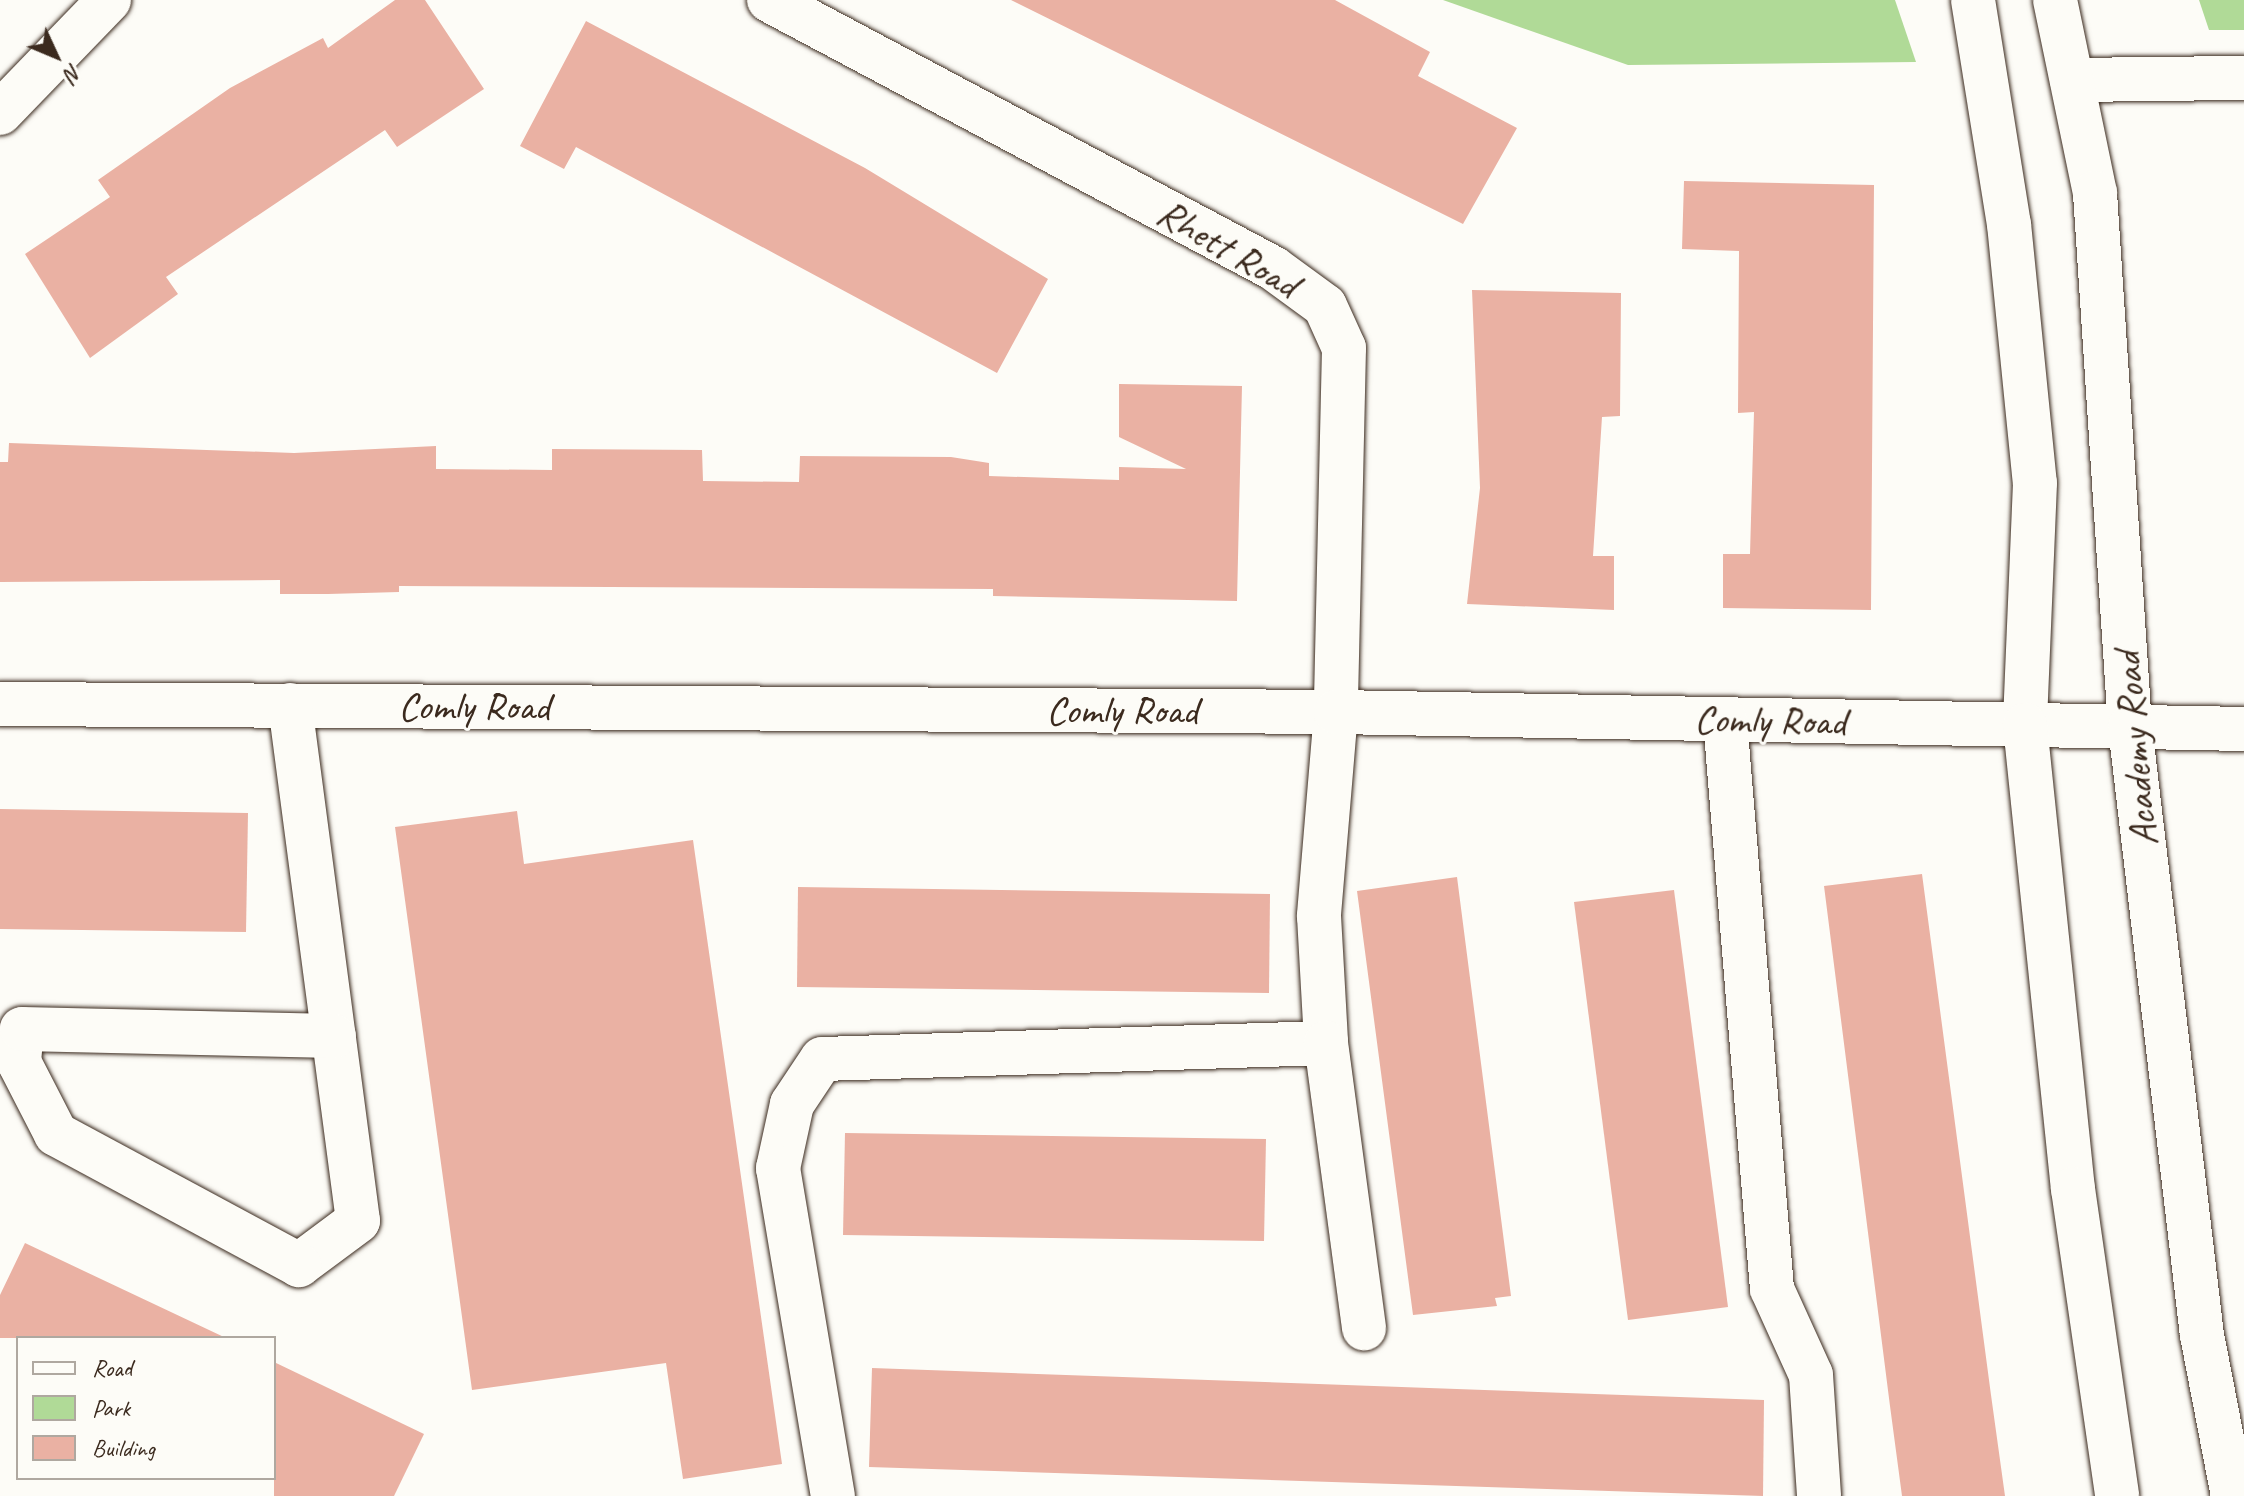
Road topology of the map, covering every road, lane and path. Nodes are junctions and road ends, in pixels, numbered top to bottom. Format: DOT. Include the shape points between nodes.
graph roads {
  1 [pos="109,0"];
  2 [pos="769,0"];
  3 [pos="1973,0"];
  4 [pos="2055,0"];
  5 [pos="2244,78"];
  6 [pos="2072,80"];
  7 [pos="0,113"];
  8 [pos="0,704"];
  9 [pos="290,705"];
  10 [pos="1336,712"];
  11 [pos="1725,720"];
  12 [pos="2025,725"];
  13 [pos="2130,727"];
  14 [pos="2244,729"];
  15 [pos="334,1036"];
  16 [pos="1326,1043"];
  17 [pos="1364,1328"];
  18 [pos="833,1496"];
  19 [pos="1819,1496"];
  20 [pos="2117,1496"];
  21 [pos="2233,1496"];
  1 -- 7 [label="street"];
  2 -- 10 [label="street, Rhett Road" via="1273,268 1325,306 1344,348"];
  3 -- 12 [label="street" via="2009,224 2035,483"];
  4 -- 6 [label="street, Academy Road"];
  5 -- 6 [label="street"];
  6 -- 13 [label="street, Academy Road" via="2095,193"];
  8 -- 9 [label="street, Comly Road"];
  9 -- 10 [label="street, Comly Road"];
  9 -- 15 [label="street"];
  10 -- 11 [label="street, Comly Road"];
  10 -- 16 [label="street, Rhett Road" via="1319,916"];
  11 -- 12 [label="street, Comly Road"];
  11 -- 19 [label="street" via="1772,1289 1811,1375"];
  12 -- 13 [label="street, Comly Road"];
  12 -- 20 [label="street" via="2073,1189"];
  13 -- 14 [label="street, Comly Road"];
  13 -- 21 [label="street, Academy Road" via="2202,1335"];
  15 -- 15 [label="street" via="358,1221 299,1265 56,1134 19,1062 22,1029"];
  16 -- 17 [label="street, Rhett Road"];
  16 -- 18 [label="street" via="822,1059 792,1104 778,1168"];
}
